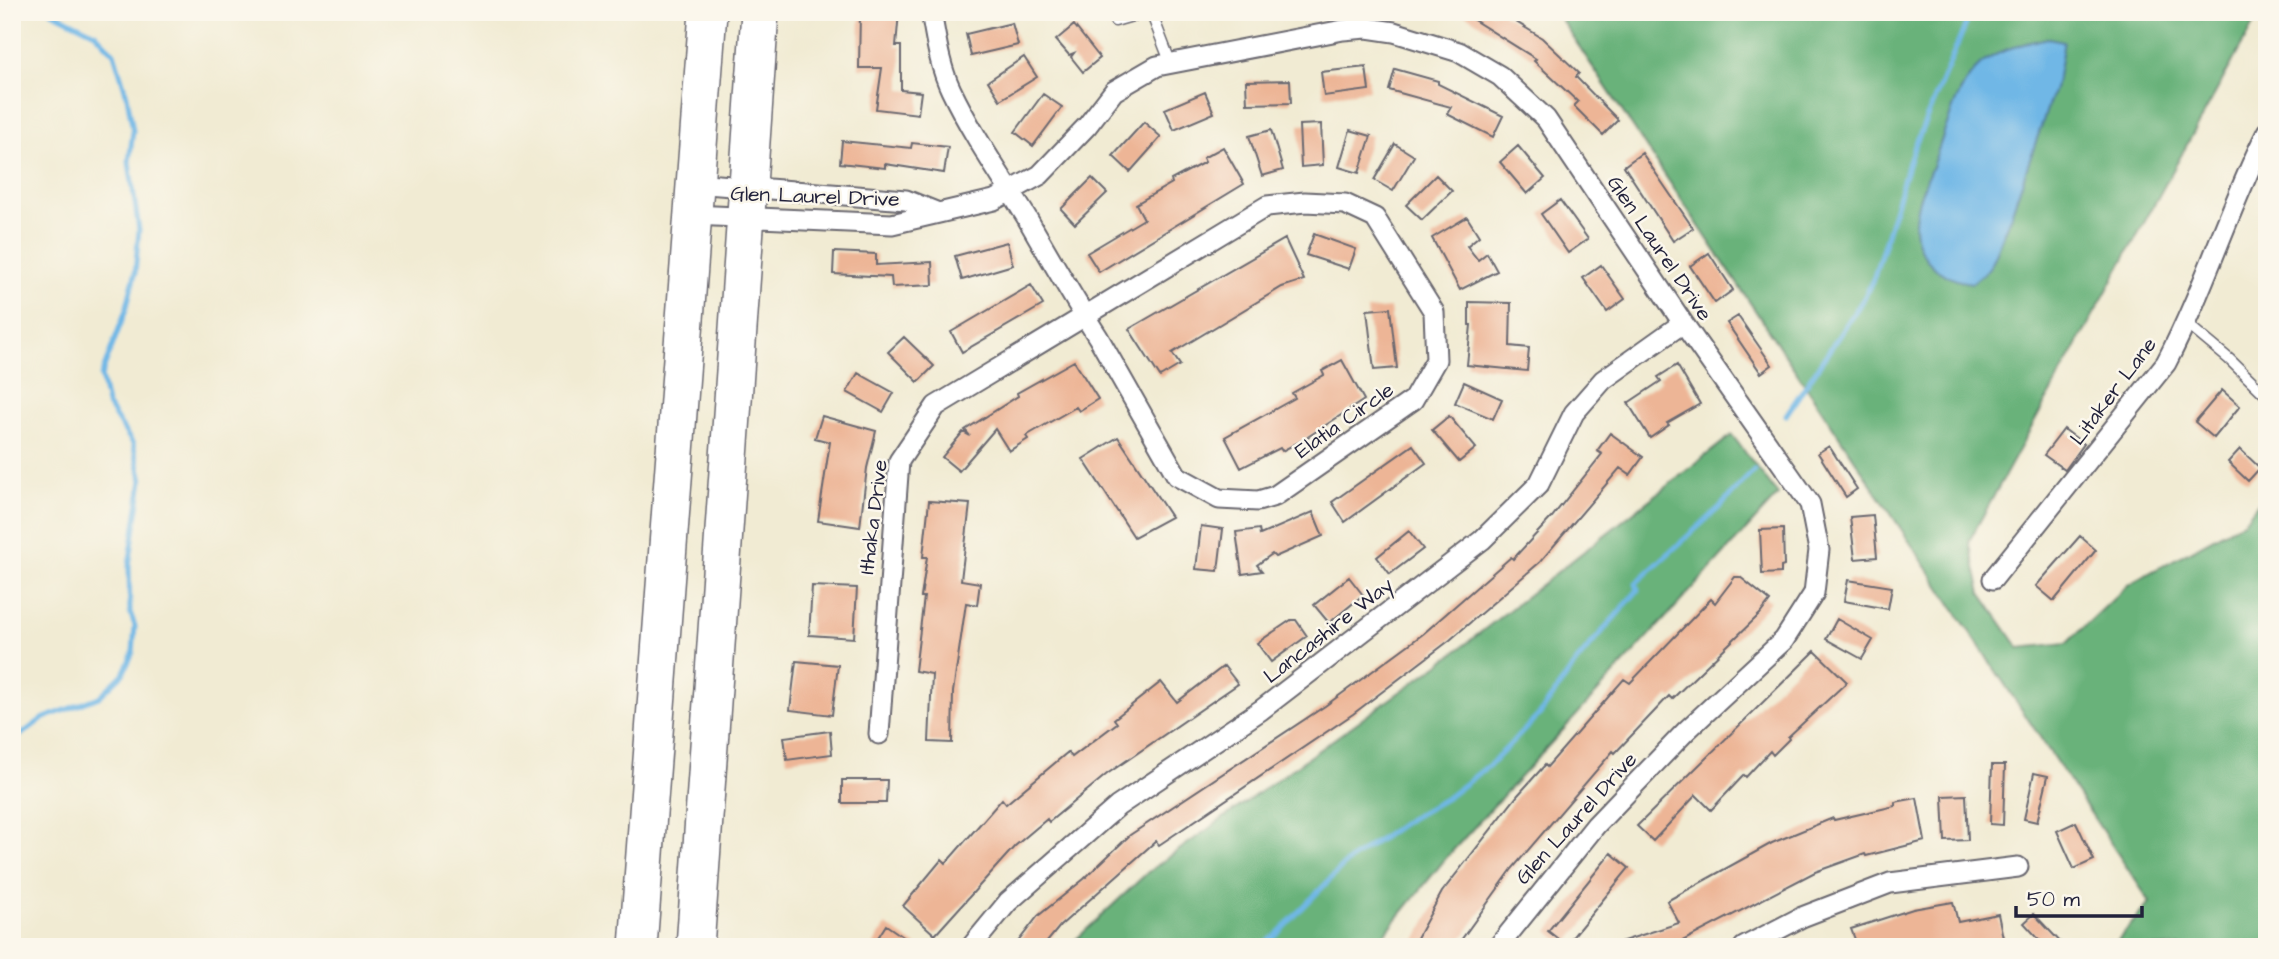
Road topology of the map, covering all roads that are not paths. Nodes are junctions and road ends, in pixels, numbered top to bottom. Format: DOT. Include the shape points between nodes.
graph roads {
  1 [pos="708,12"];
  2 [pos="760,12"];
  3 [pos="931,12"];
  4 [pos="1149,12"];
  5 [pos="1367,20"];
  6 [pos="1115,21"];
  7 [pos="1171,64"];
  8 [pos="2267,132"];
  9 [pos="1009,192"];
  10 [pos="693,199"];
  11 [pos="746,202"];
  12 [pos="936,212"];
  13 [pos="1086,318"];
  14 [pos="1683,323"];
  15 [pos="2187,324"];
  16 [pos="2267,396"];
  17 [pos="1993,579"];
  18 [pos="879,734"];
  19 [pos="2018,867"];
  20 [pos="1499,946"];
  21 [pos="638,947"];
  22 [pos="695,947"];
  23 [pos="971,947"];
  24 [pos="1744,947"];
  1 -- 10 [label="highway"];
  2 -- 11 [label="highway"];
  3 -- 9 [label="street, Elatia Circle" via="939,57 951,89"];
  4 -- 6 [label="lane"];
  4 -- 7 [label="lane"];
  5 -- 7 [label="street, Glen Laurel Drive" via="1343,30"];
  5 -- 14 [label="street, Glen Laurel Drive" via="1459,52 1509,84 1546,119"];
  7 -- 9 [label="street, Glen Laurel Drive" via="1157,66 1114,91 1040,175"];
  8 -- 15 [label="street, Litaker Lane" via="2239,187"];
  9 -- 12 [label="street, Glen Laurel Drive" via="994,200"];
  9 -- 13 [label="street, Elatia Circle"];
  10 -- 11 [label="street, Glen Laurel Drive"];
  10 -- 11 [label="street, Glen Laurel Drive"];
  10 -- 21 [label="highway"];
  11 -- 12 [label="street, Glen Laurel Drive" via="906,200"];
  11 -- 12 [label="street, Glen Laurel Drive" via="892,224"];
  11 -- 22 [label="highway"];
  13 -- 13 [label="street, Elatia Circle" via="1177,476 1219,499 1258,501 1276,496 1413,400 1436,360 1434,312 1376,218 1345,204 1267,206"];
  13 -- 18 [label="street, Ithaka Drive" via="936,406 899,461"];
  14 -- 20 [label="street, Glen Laurel Drive" via="1810,504 1819,550 1814,593 1784,640 1686,731 1595,825"];
  14 -- 23 [label="street, Lancashire Way" via="1603,380 1574,413 1539,484 1482,540 1261,710 1118,806 1008,902"];
  15 -- 16 [label="lane"];
  15 -- 17 [label="street, Litaker Lane" via="2166,363"];
  19 -- 24 [label="street" via="1890,883"];
}
